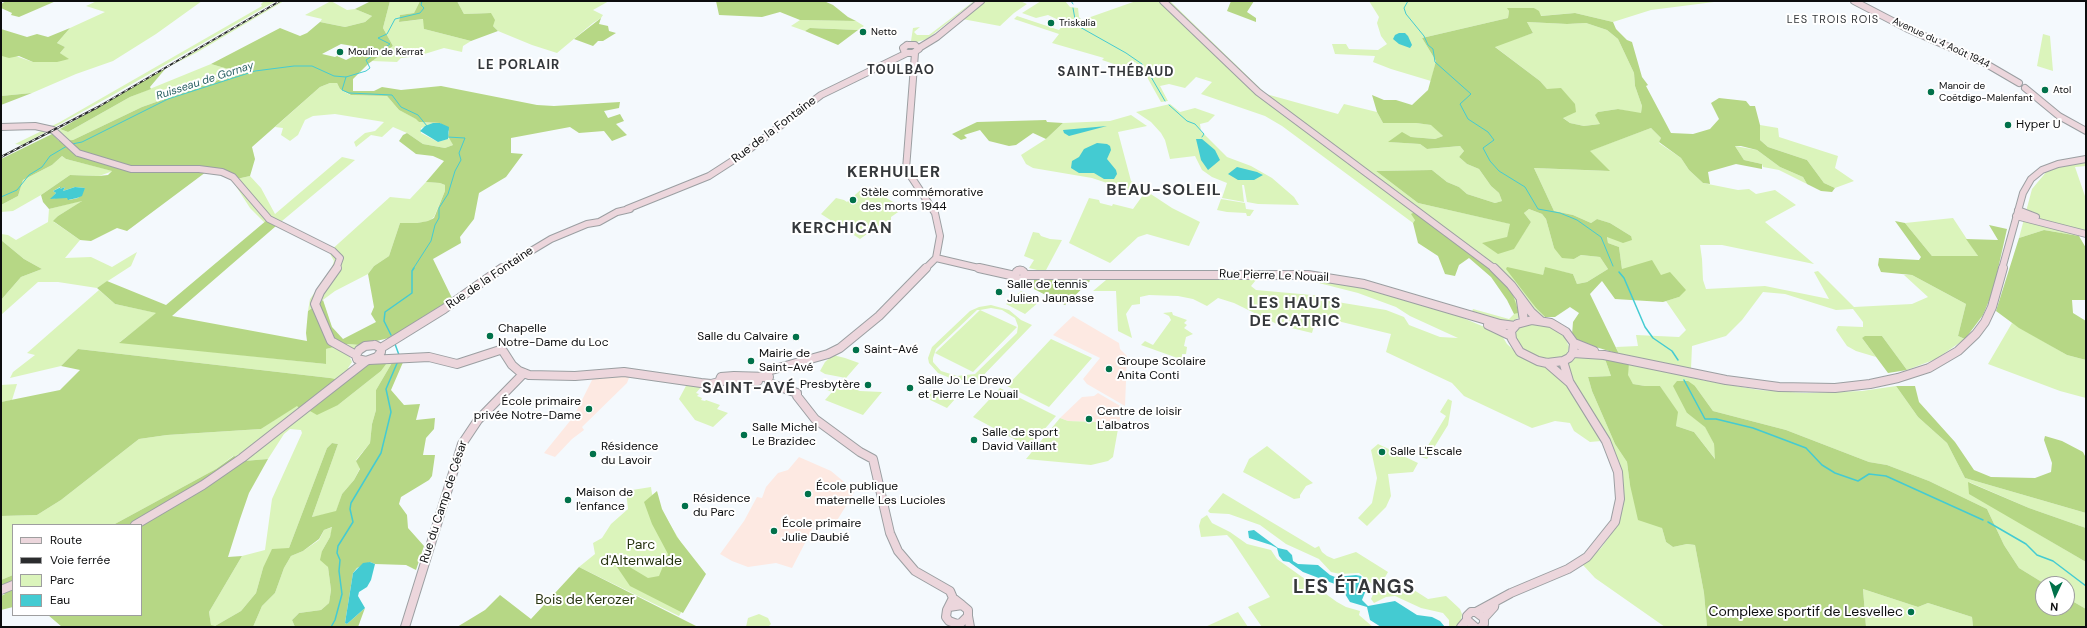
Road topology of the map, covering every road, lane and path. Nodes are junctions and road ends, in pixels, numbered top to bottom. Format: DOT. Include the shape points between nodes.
graph roads {
  1 [pos="981,1"];
  2 [pos="1163,1"];
  3 [pos="1854,1"];
  4 [pos="912,51"];
  5 [pos="1,127"];
  6 [pos="2086,131"];
  7 [pos="2086,159"];
  8 [pos="2017,213"];
  9 [pos="2086,234"];
  10 [pos="936,258"];
  11 [pos="1519,296"];
  12 [pos="1449,309"];
  13 [pos="1524,321"];
  14 [pos="1541,321"];
  15 [pos="1515,326"];
  16 [pos="1511,336"];
  17 [pos="1574,343"];
  18 [pos="341,346"];
  19 [pos="362,348"];
  20 [pos="379,349"];
  21 [pos="1573,353"];
  22 [pos="1604,355"];
  23 [pos="357,357"];
  24 [pos="387,358"];
  25 [pos="367,361"];
  26 [pos="1563,361"];
  27 [pos="1547,363"];
  28 [pos="352,371"];
  29 [pos="524,374"];
  30 [pos="764,379"];
  31 [pos="1570,383"];
  32 [pos="137,524"];
  33 [pos="12,585"];
  34 [pos="1,590"];
  35 [pos="953,598"];
  36 [pos="962,605"];
  37 [pos="949,607"];
  38 [pos="968,616"];
  39 [pos="1474,623"];
  40 [pos="957,624"];
  41 [pos="405,627"];
  42 [pos="969,627"];
  1 -- 4 [label="main road, Rue de la Fontaine" via="927,44"];
  2 -- 11 [label="main road" via="1258,92 1475,252 1502,274"];
  3 -- 6 [label="main road, Avenue du 4 Août 1944" via="1906,28 1983,62 2020,85 2064,119"];
  4 -- 10 [label="main road" via="906,169 935,213 940,236"];
  4 -- 20 [label="main road, Rue de la Fontaine" via="817,98 754,146 708,176 599,222 576,228 527,253"];
  5 -- 18 [label="main road" via="40,126 56,131 78,152 134,169 199,169 222,172 233,177 269,219 333,251 340,258 337,268 315,304 328,337"];
  7 -- 8 [label="main road" via="2058,164 2034,176 2026,184"];
  8 -- 9 [label="main road"];
  8 -- 22 [label="main road" via="1992,307 1985,322 1958,352 1913,374 1852,386 1779,387 1726,380"];
  10 -- 12 [label="main road, Rue Pierre Le Nouail" via="1016,274 1022,278 1026,275 1308,275 1364,284"];
  10 -- 30 [label="main road" via="879,316 840,348 828,354 768,371"];
  11 -- 13 [label="main road"];
  11 -- 14 [label="main road"];
  12 -- 15 [label="main road, Rue Pierre Le Nouail"];
  12 -- 16 [label="main road, Rue Pierre Le Nouail"];
  13 -- 14 [label="main road"];
  13 -- 15 [label="main road"];
  14 -- 17 [label="main road" via="1559,327"];
  15 -- 16 [label="main road"];
  16 -- 27 [label="main road" via="1520,352"];
  17 -- 21 [label="main road"];
  17 -- 22 [label="main road"];
  18 -- 19 [label="main road"];
  18 -- 23 [label="main road"];
  19 -- 20 [label="main road"];
  19 -- 23 [label="main road"];
  20 -- 24 [label="main road"];
  20 -- 25 [label="main road, Rue de la Fontaine"];
  21 -- 22 [label="main road"];
  21 -- 26 [label="main road"];
  23 -- 25 [label="main road"];
  23 -- 28 [label="main road"];
  24 -- 25 [label="main road"];
  24 -- 29 [label="main road" via="433,357 457,364 497,350 503,351 512,365"];
  25 -- 28 [label="main road, Rue de la Fontaine"];
  26 -- 27 [label="main road"];
  26 -- 31 [label="main road"];
  27 -- 31 [label="main road"];
  28 -- 32 [label="main road" via="338,385 242,458 203,485"];
  29 -- 30 [label="main road" via="575,376 624,372 711,384 723,380"];
  29 -- 41 [label="main road, Rue du Camp de César" via="467,433"];
  30 -- 35 [label="main road" via="795,395 815,419 873,459 890,533 898,550 915,572 950,591"];
  31 -- 39 [label="main road" via="1596,422 1618,472 1620,499 1614,522 1587,557 1510,593 1495,602 1494,607"];
  33 -- 34 [label="main road"];
  35 -- 36 [label="main road"];
  35 -- 37 [label="main road"];
  36 -- 37 [label="main road" via="953,604"];
  36 -- 38 [label="main road" via="968,610"];
  37 -- 40 [label="main road" via="946,610 946,617"];
  38 -- 40 [label="main road" via="965,621"];
  38 -- 42 [label="main road"];
  40 -- 42 [label="main road"];
}
